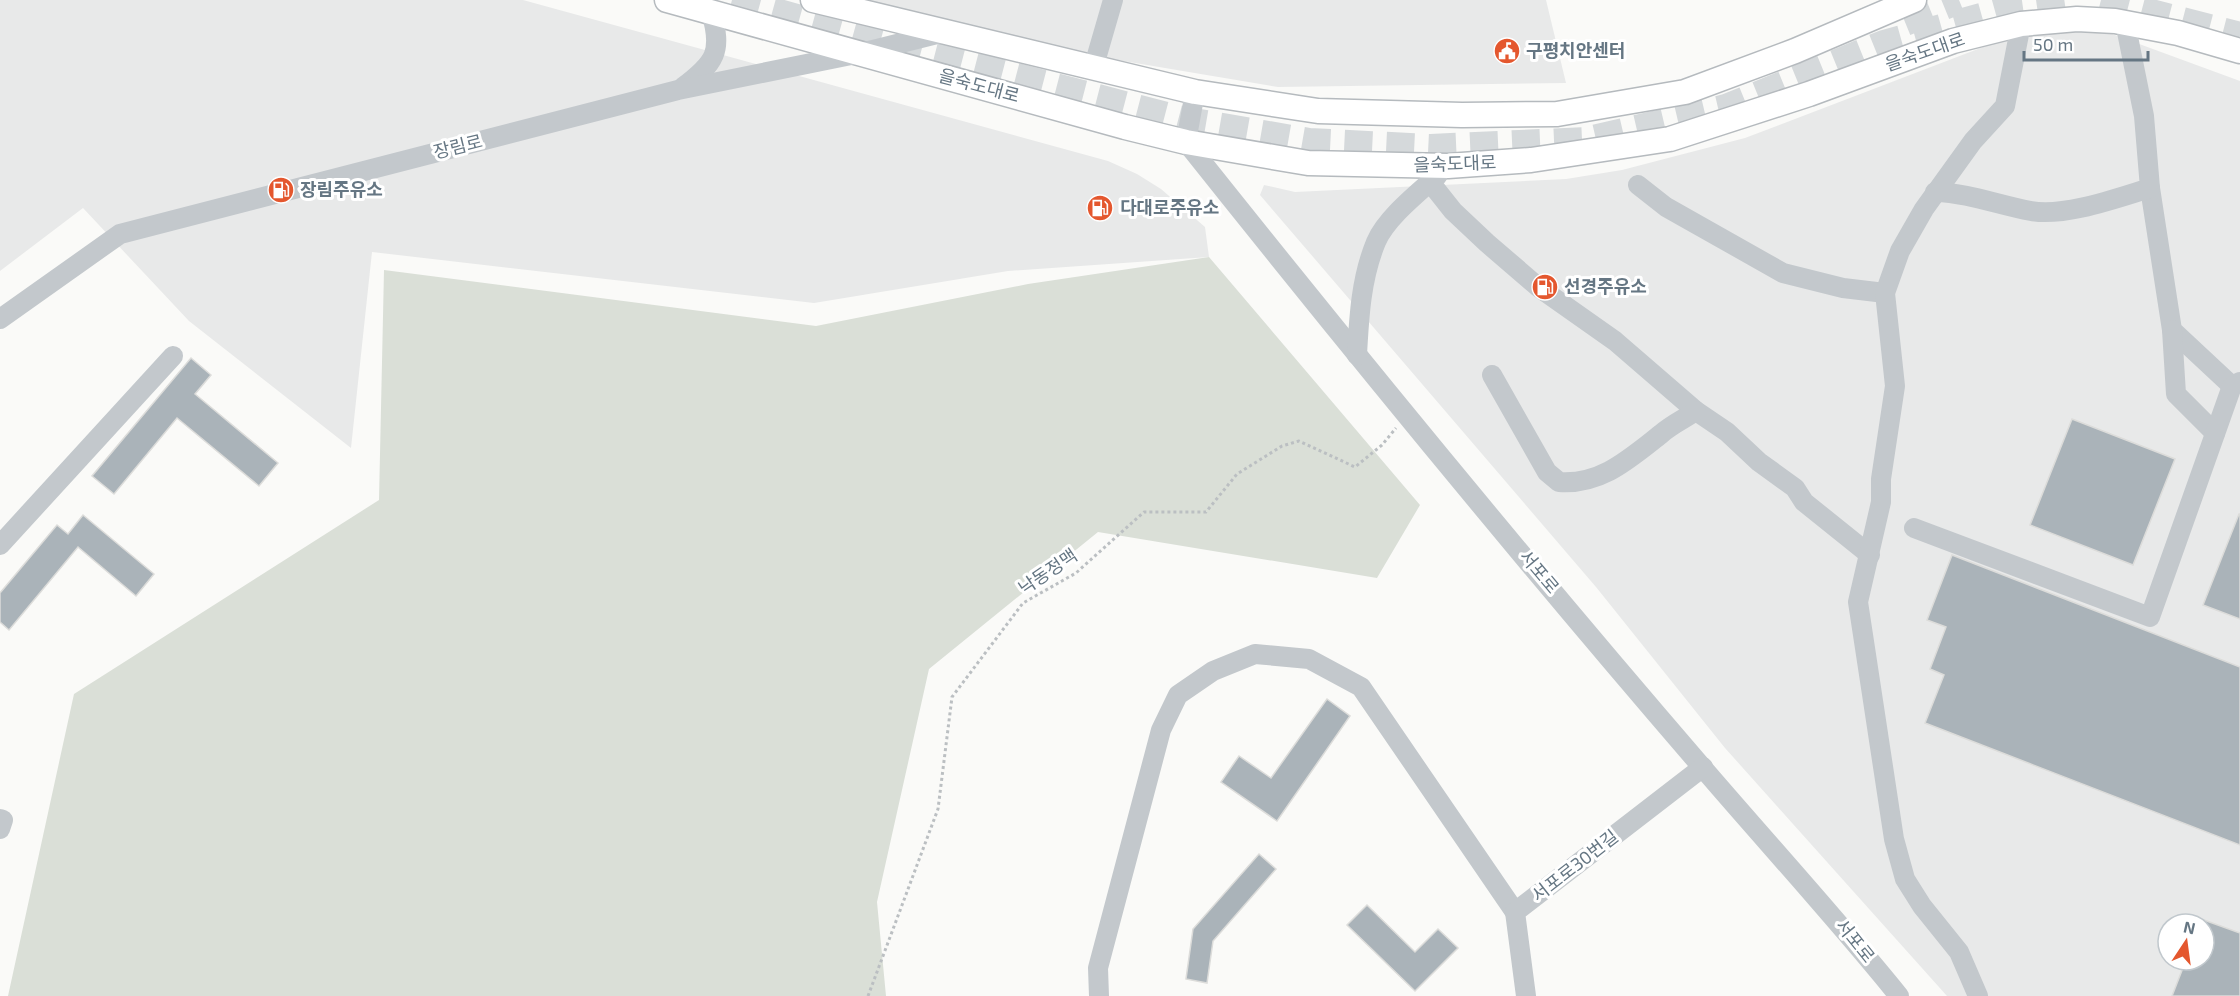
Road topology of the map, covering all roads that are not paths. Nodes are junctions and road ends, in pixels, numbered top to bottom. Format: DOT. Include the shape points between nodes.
graph roads {
  1 [pos="667,0"];
  2 [pos="813,0"];
  3 [pos="1113,0"];
  4 [pos="1914,0"];
  5 [pos="711,12"];
  6 [pos="2128,23"];
  7 [pos="2020,24"];
  8 [pos="941,33"];
  9 [pos="2240,51"];
  10 [pos="861,53"];
  11 [pos="1093,69"];
  12 [pos="678,90"];
  13 [pos="1195,92"];
  14 [pos="1186,142"];
  15 [pos="1448,166"];
  16 [pos="1430,182"];
  17 [pos="1638,185"];
  18 [pos="2150,188"];
  19 [pos="1935,192"];
  20 [pos="1885,293"];
  21 [pos="0,320"];
  22 [pos="2172,330"];
  23 [pos="1357,355"];
  24 [pos="173,356"];
  25 [pos="1492,375"];
  26 [pos="2236,384"];
  27 [pos="1696,411"];
  28 [pos="2216,433"];
  29 [pos="1914,528"];
  30 [pos="0,545"];
  31 [pos="1870,555"];
  32 [pos="1702,767"];
  33 [pos="0,819"];
  34 [pos="0,829"];
  35 [pos="1515,912"];
  36 [pos="1099,996"];
  37 [pos="1526,996"];
  38 [pos="1899,996"];
  39 [pos="1978,996"];
  1 -- 5 [label="main road, 을숙도대로"];
  2 -- 8 [label="main road"];
  3 -- 11 [label="street"];
  4 -- 13 [label="main road" via="1685,92 1557,114 1318,111"];
  5 -- 10 [label="main road, 을숙도대로"];
  5 -- 12 [label="street" via="719,37 709,68"];
  6 -- 7 [label="main road, 을숙도대로" via="2077,19"];
  6 -- 9 [label="main road, 을숙도대로"];
  6 -- 18 [label="street" via="2144,116"];
  7 -- 15 [label="main road, 을숙도대로" via="1953,41 1670,139 1531,160"];
  7 -- 19 [label="street" via="2004,106"];
  8 -- 10 [label="street, 장림로"];
  8 -- 11 [label="main road"];
  10 -- 12 [label="street, 장림로"];
  10 -- 14 [label="main road, 을숙도대로"];
  11 -- 13 [label="main road"];
  12 -- 21 [label="street, 장림로" via="120,234"];
  13 -- 14 [label="street"];
  14 -- 15 [label="main road, 을숙도대로" via="1308,163"];
  14 -- 23 [label="street, 서포로"];
  15 -- 16 [label="street"];
  16 -- 23 [label="street" via="1376,240 1360,297"];
  16 -- 27 [label="street" via="1487,243 1537,286 1615,341"];
  17 -- 20 [label="street" via="1666,207 1783,273 1843,288"];
  18 -- 19 [label="street" via="2086,207 2033,212 1962,193"];
  18 -- 22 [label="street"];
  19 -- 20 [label="street" via="1900,250"];
  20 -- 31 [label="street" via="1895,386 1881,502"];
  22 -- 26 [label="street"];
  22 -- 28 [label="street" via="2176,394"];
  23 -- 32 [label="street, 서포로"];
  24 -- 30 [label="street"];
  25 -- 27 [label="street" via="1547,472 1559,482 1595,478 1612,470"];
  26 -- 28 [label="street"];
  27 -- 31 [label="street" via="1795,488 1812,509"];
  28 -- 29 [label="street" via="2150,617"];
  31 -- 39 [label="street" via="1858,602 1894,839 1905,879 1959,952"];
  32 -- 35 [label="street, 서포로30번길"];
  32 -- 38 [label="street, 서포로" via="1833,914"];
  33 -- 34 [label="street"];
  35 -- 36 [label="street" via="1361,687 1309,659 1255,654 1213,671 1178,695 1161,730 1098,968"];
  35 -- 37 [label="street, 서포로30번길"];
}
